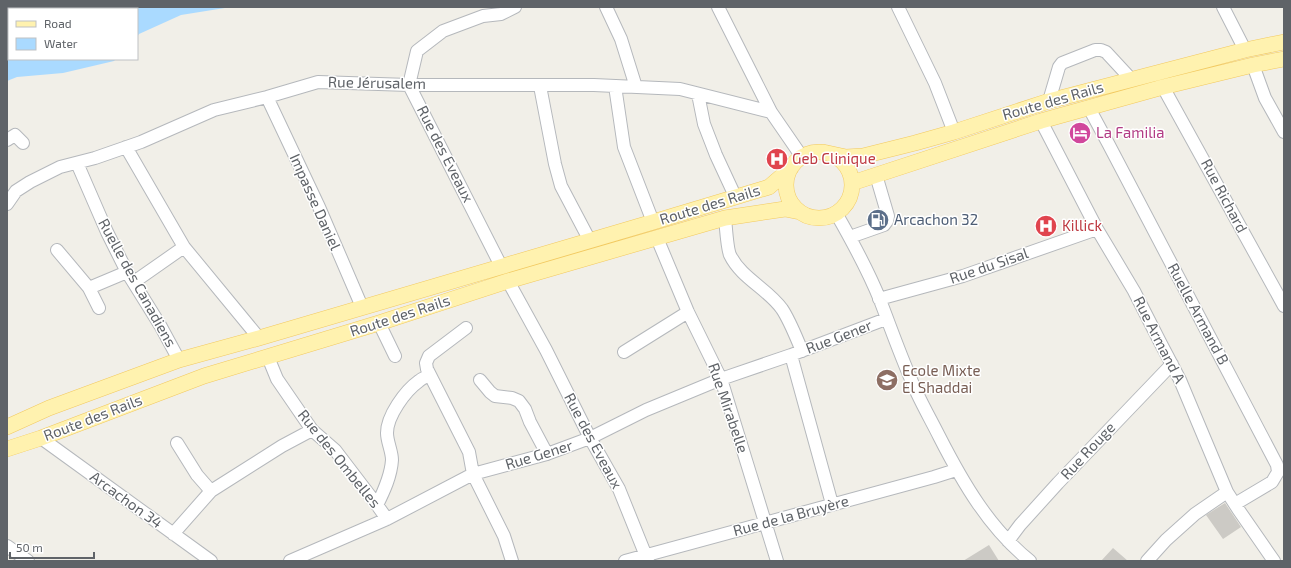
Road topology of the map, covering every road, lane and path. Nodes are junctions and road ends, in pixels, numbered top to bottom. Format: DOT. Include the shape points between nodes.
graph roads {
  1 [pos="515,7"];
  2 [pos="606,7"];
  3 [pos="718,7"];
  4 [pos="898,7"];
  5 [pos="1222,7"];
  6 [pos="1284,42"];
  7 [pos="1245,50"];
  8 [pos="1284,59"];
  9 [pos="1253,64"];
  10 [pos="1131,79"];
  11 [pos="409,85"];
  12 [pos="540,86"];
  13 [pos="615,86"];
  14 [pos="636,87"];
  15 [pos="1163,87"];
  16 [pos="698,94"];
  17 [pos="267,97"];
  18 [pos="1049,101"];
  19 [pos="1088,108"];
  20 [pos="771,112"];
  21 [pos="1041,121"];
  22 [pos="954,132"];
  23 [pos="1284,132"];
  24 [pos="7,140"];
  25 [pos="23,143"];
  26 [pos="126,147"];
  27 [pos="823,152"];
  28 [pos="802,157"];
  29 [pos="77,163"];
  30 [pos="791,168"];
  31 [pos="876,175"];
  32 [pos="852,183"];
  33 [pos="735,196"];
  34 [pos="7,204"];
  35 [pos="800,212"];
  36 [pos="836,213"];
  37 [pos="725,218"];
  38 [pos="653,222"];
  39 [pos="1097,229"];
  40 [pos="850,237"];
  41 [pos="657,238"];
  42 [pos="590,241"];
  43 [pos="184,247"];
  44 [pos="57,250"];
  45 [pos="501,266"];
  46 [pos="130,277"];
  47 [pos="508,281"];
  48 [pos="89,288"];
  49 [pos="879,299"];
  50 [pos="1284,306"];
  51 [pos="99,308"];
  52 [pos="362,308"];
  53 [pos="688,312"];
  54 [pos="886,319"];
  55 [pos="379,323"];
  56 [pos="466,328"];
  57 [pos="258,338"];
  58 [pos="624,352"];
  59 [pos="796,353"];
  60 [pos="395,356"];
  61 [pos="268,357"];
  62 [pos="179,360"];
  63 [pos="1172,364"];
  64 [pos="430,375"];
  65 [pos="721,379"];
  66 [pos="480,380"];
  67 [pos="7,427"];
  68 [pos="312,430"];
  69 [pos="41,438"];
  70 [pos="590,438"];
  71 [pos="177,443"];
  72 [pos="7,449"];
  73 [pos="547,454"];
  74 [pos="956,470"];
  75 [pos="473,474"];
  76 [pos="211,491"];
  77 [pos="1227,492"];
  78 [pos="377,504"];
  79 [pos="832,504"];
  80 [pos="1235,504"];
  81 [pos="387,519"];
  82 [pos="766,522"];
  83 [pos="173,534"];
  84 [pos="1008,541"];
  85 [pos="7,546"];
  86 [pos="647,558"];
  87 [pos="206,560"];
  88 [pos="28,561"];
  89 [pos="290,561"];
  90 [pos="512,561"];
  91 [pos="625,561"];
  92 [pos="777,561"];
  93 [pos="1028,561"];
  94 [pos="1148,561"];
  95 [pos="1274,561"];
  1 -- 11 [label="street" via="443,31 417,51"];
  2 -- 14 [label="street" via="621,39"];
  3 -- 20 [label="street"];
  4 -- 22 [label="street" via="935,83"];
  5 -- 7 [label="street"];
  6 -- 7 [label="main road, Route des Rails"];
  7 -- 10 [label="main road, Route des Rails"];
  8 -- 9 [label="main road, Route des Rails"];
  9 -- 15 [label="main road, Route des Rails"];
  9 -- 23 [label="street" via="1265,98"];
  10 -- 18 [label="main road, Route des Rails"];
  10 -- 18 [label="street" via="1106,52 1095,50 1059,66"];
  11 -- 12 [label="street, Rue Jérusalem"];
  11 -- 17 [label="street, Rue Jérusalem" via="318,82"];
  11 -- 45 [label="street, Rue des Eveaux"];
  12 -- 13 [label="street, Rue Jérusalem"];
  12 -- 42 [label="street" via="561,186"];
  13 -- 14 [label="street, Rue Jérusalem"];
  13 -- 38 [label="street" via="624,147"];
  14 -- 16 [label="street, Rue Jérusalem" via="680,89"];
  15 -- 19 [label="main road, Route des Rails"];
  15 -- 50 [label="street, Rue Richard"];
  16 -- 20 [label="street, Rue Jérusalem"];
  16 -- 33 [label="street" via="704,124"];
  17 -- 26 [label="street, Rue Jérusalem" via="214,110"];
  17 -- 52 [label="street, Impasse Daniel" via="319,207"];
  18 -- 22 [label="main road, Route des Rails"];
  19 -- 21 [label="main road, Route des Rails"];
  19 -- 80 [label="street, Ruelle Armand B" via="1277,465 1278,472 1272,482"];
  20 -- 28 [label="street"];
  21 -- 31 [label="main road, Route des Rails"];
  21 -- 39 [label="street, Rue Armand A"];
  22 -- 27 [label="main road, Route des Rails" via="863,156 846,157"];
  24 -- 25 [label="street" via="15,135"];
  26 -- 29 [label="street, Rue Jérusalem"];
  26 -- 43 [label="street"];
  27 -- 28 [label="main road"];
  27 -- 32 [label="main road" via="840,159 850,174"];
  28 -- 30 [label="main road"];
  29 -- 34 [label="street, Rue Jérusalem" via="60,167 30,182 16,191"];
  29 -- 46 [label="street, Ruelle des Canadiens"];
  30 -- 33 [label="main road, Route des Rails" via="769,187"];
  30 -- 35 [label="main road" via="786,187 793,205"];
  31 -- 32 [label="main road, Route des Rails"];
  31 -- 40 [label="street" via="888,216 887,221 884,225"];
  32 -- 36 [label="main road" via="848,200"];
  33 -- 38 [label="main road, Route des Rails"];
  35 -- 36 [label="main road" via="818,218"];
  35 -- 37 [label="main road, Route des Rails" via="785,209"];
  36 -- 40 [label="street"];
  37 -- 41 [label="main road, Route des Rails"];
  37 -- 59 [label="street" via="730,254 742,271 781,308 795,334"];
  38 -- 42 [label="main road, Route des Rails"];
  39 -- 49 [label="street, Rue du Sisal" via="963,276"];
  39 -- 63 [label="street, Rue Armand A" via="1134,291"];
  40 -- 49 [label="street"];
  41 -- 47 [label="main road, Route des Rails"];
  41 -- 53 [label="street, Rue Mirabelle"];
  42 -- 45 [label="main road, Route des Rails"];
  43 -- 46 [label="street"];
  43 -- 57 [label="street"];
  44 -- 48 [label="street"];
  45 -- 52 [label="main road, Route des Rails"];
  46 -- 48 [label="street"];
  46 -- 62 [label="street, Ruelle des Canadiens"];
  47 -- 55 [label="main road, Route des Rails"];
  47 -- 70 [label="street, Rue des Eveaux"];
  48 -- 51 [label="street"];
  49 -- 54 [label="street"];
  52 -- 57 [label="main road, Route des Rails"];
  53 -- 58 [label="street"];
  53 -- 65 [label="street, Rue Mirabelle"];
  54 -- 59 [label="street, Rue Gener"];
  54 -- 74 [label="street" via="917,393"];
  55 -- 60 [label="street"];
  55 -- 61 [label="main road, Route des Rails"];
  56 -- 64 [label="street" via="429,356 426,363"];
  57 -- 62 [label="main road, Route des Rails"];
  59 -- 65 [label="street, Rue Gener"];
  59 -- 79 [label="street, Rue Gener"];
  61 -- 68 [label="street, Rue des Ombelles" via="277,379"];
  61 -- 69 [label="main road, Route des Rails" via="204,376"];
  62 -- 67 [label="main road, Route des Rails" via="49,408"];
  63 -- 77 [label="street, Rue Armand A"];
  63 -- 84 [label="street, Rue Rouge" via="1048,494"];
  64 -- 75 [label="street" via="469,452"];
  64 -- 78 [label="street" via="411,388 392,414 387,433 392,460 384,492"];
  65 -- 70 [label="street, Rue Gener" via="646,410"];
  65 -- 82 [label="street, Rue Mirabelle"];
  66 -- 73 [label="street" via="495,396 519,401"];
  68 -- 76 [label="street"];
  68 -- 78 [label="street, Rue des Ombelles" via="335,450"];
  69 -- 72 [label="main road, Route des Rails"];
  69 -- 83 [label="street, Arcachon 34"];
  70 -- 73 [label="street, Rue Gener"];
  70 -- 86 [label="street, Rue des Eveaux" via="620,489"];
  71 -- 76 [label="street" via="197,475"];
  73 -- 75 [label="street, Rue Gener"];
  74 -- 79 [label="street, Rue de la Bruyère"];
  74 -- 84 [label="street" via="980,508"];
  75 -- 81 [label="street, Rue Gener"];
  75 -- 90 [label="street" via="504,536"];
  76 -- 83 [label="street"];
  77 -- 80 [label="street, Rue Armand A"];
  77 -- 94 [label="street" via="1195,514 1166,540"];
  78 -- 81 [label="street, Rue des Ombelles"];
  79 -- 82 [label="street, Rue de la Bruyère"];
  80 -- 95 [label="street, Rue Armand A"];
  81 -- 89 [label="street, Rue Gener"];
  82 -- 86 [label="street, Rue de la Bruyère"];
  82 -- 92 [label="street, Rue Mirabelle"];
  83 -- 87 [label="street, Arcachon 34"];
  84 -- 93 [label="street"];
  85 -- 88 [label="street"];
  86 -- 91 [label="street, Rue de la Bruyère"];
}
